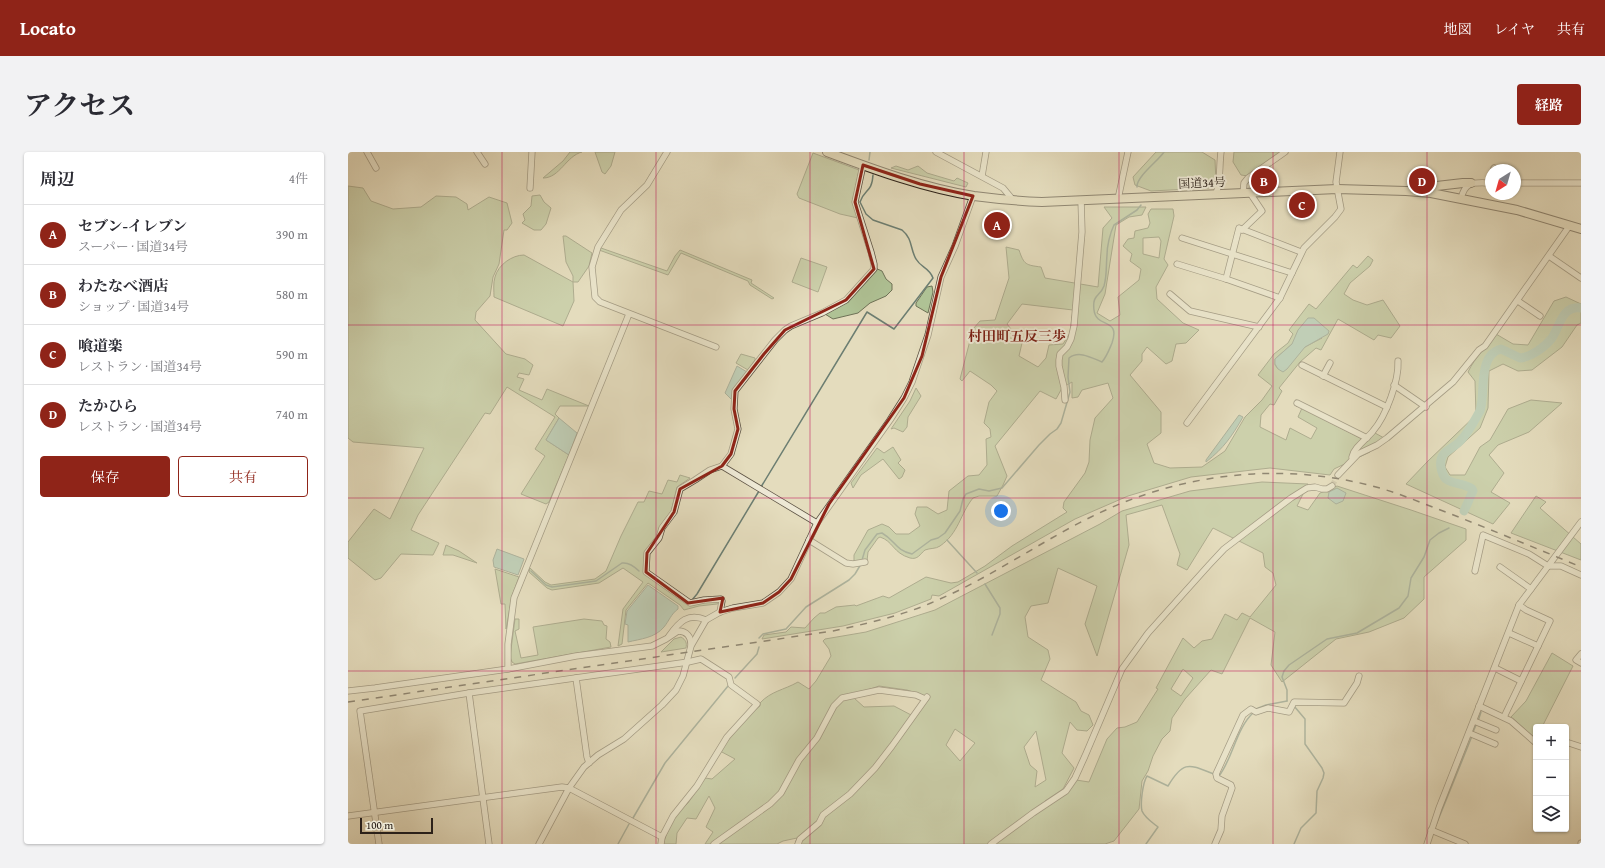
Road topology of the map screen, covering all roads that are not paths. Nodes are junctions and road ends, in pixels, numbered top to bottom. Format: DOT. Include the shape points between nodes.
graph roads {
  1 [pos="367,152"];
  2 [pos="477,152"];
  3 [pos="532,152"];
  4 [pos="667,152"];
  5 [pos="827,152"];
  6 [pos="936,152"];
  7 [pos="986,152"];
  8 [pos="1128,152"];
  9 [pos="1221,152"];
  10 [pos="1285,152"];
  11 [pos="1340,152"];
  12 [pos="486,164"];
  13 [pos="863,165"];
  14 [pos="376,168"];
  15 [pos="982,176"];
  16 [pos="1485,183"];
  17 [pos="1521,183"];
  18 [pos="1581,183"];
  19 [pos="1471,184"];
  20 [pos="530,188"];
  21 [pos="1337,189"];
  22 [pos="1406,191"];
  23 [pos="1246,193"];
  24 [pos="1216,194"];
  25 [pos="973,196"];
  26 [pos="1118,199"];
  27 [pos="1462,199"];
  28 [pos="1013,200"];
  29 [pos="1081,200"];
  30 [pos="1570,225"];
  31 [pos="1581,229"];
  32 [pos="1242,230"];
  33 [pos="1182,238"];
  34 [pos="1301,252"];
  35 [pos="1233,253"];
  36 [pos="1549,256"];
  37 [pos="1177,264"];
  38 [pos="1292,273"];
  39 [pos="1581,278"];
  40 [pos="1226,279"];
  41 [pos="1170,294"];
  42 [pos="1280,298"];
  43 [pos="1518,301"];
  44 [pos="629,314"];
  45 [pos="1540,316"];
  46 [pos="1259,326"];
  47 [pos="716,347"];
  48 [pos="1398,361"];
  49 [pos="1330,363"];
  50 [pos="1302,365"];
  51 [pos="1323,376"];
  52 [pos="1394,385"];
  53 [pos="1065,400"];
  54 [pos="1297,403"];
  55 [pos="1387,407"];
  56 [pos="1426,407"];
  57 [pos="1187,423"];
  58 [pos="1367,438"];
  59 [pos="1352,458"];
  60 [pos="722,466"];
  61 [pos="1338,475"];
  62 [pos="1332,486"];
  63 [pos="1581,522"];
  64 [pos="817,523"];
  65 [pos="809,540"];
  66 [pos="862,563"];
  67 [pos="1548,566"];
  68 [pos="1500,567"];
  69 [pos="1474,571"];
  70 [pos="1581,575"];
  71 [pos="1531,589"];
  72 [pos="1519,605"];
  73 [pos="720,612"];
  74 [pos="706,620"];
  75 [pos="1509,632"];
  76 [pos="666,639"];
  77 [pos="691,646"];
  78 [pos="1538,646"];
  79 [pos="1581,654"];
  80 [pos="688,662"];
  81 [pos="1581,662"];
  82 [pos="1495,668"];
  83 [pos="508,669"];
  84 [pos="1360,676"];
  85 [pos="576,678"];
  86 [pos="1521,681"];
  87 [pos="348,690"];
  88 [pos="469,693"];
  89 [pos="1479,706"];
  90 [pos="1504,717"];
  91 [pos="1474,721"];
  92 [pos="1496,730"];
  93 [pos="1468,733"];
  94 [pos="1533,741"];
  95 [pos="1569,743"];
  96 [pos="1495,744"];
  97 [pos="1581,747"];
  98 [pos="589,763"];
  99 [pos="568,788"];
  100 [pos="483,797"];
  101 [pos="375,812"];
  102 [pos="348,816"];
  103 [pos="1431,830"];
  104 [pos="662,837"];
  105 [pos="379,844"];
  106 [pos="489,844"];
  107 [pos="539,844"];
  108 [pos="661,844"];
  109 [pos="714,844"];
  110 [pos="798,844"];
  111 [pos="991,844"];
  112 [pos="1214,844"];
  113 [pos="1427,844"];
  114 [pos="1465,844"];
  1 -- 14 [label="street"];
  2 -- 12 [label="street"];
  3 -- 20 [label="street"];
  4 -- 44 [label="street" via="648,185 621,210 598,247 592,267 595,297 600,302"];
  5 -- 13 [label="highway, 国道34号"];
  6 -- 15 [label="street"];
  7 -- 15 [label="street"];
  8 -- 26 [label="street"];
  9 -- 24 [label="street" via="1220,183"];
  10 -- 23 [label="street" via="1248,178 1244,183"];
  11 -- 21 [label="street"];
  13 -- 25 [label="highway, 国道34号" via="920,184"];
  13 -- 60 [label="street" via="855,202 874,268 841,304 785,330 738,387 734,403 737,434 731,454"];
  15 -- 28 [label="street" via="1003,188"];
  16 -- 19 [label="street"];
  17 -- 18 [label="street"];
  19 -- 22 [label="highway"];
  19 -- 27 [label="street" via="1466,186"];
  21 -- 22 [label="highway, 国道34号"];
  21 -- 23 [label="highway, 国道34号"];
  21 -- 34 [label="street" via="1341,209"];
  22 -- 27 [label="highway, 国道34号"];
  23 -- 24 [label="highway, 国道34号"];
  23 -- 32 [label="street" via="1262,211"];
  24 -- 26 [label="highway, 国道34号"];
  25 -- 28 [label="highway, 国道34号"];
  25 -- 64 [label="street" via="942,277 924,349 910,387 890,420"];
  26 -- 29 [label="highway, 国道34号"];
  27 -- 30 [label="highway, 国道34号" via="1517,210"];
  28 -- 29 [label="highway, 国道34号"];
  29 -- 53 [label="street" via="1082,232 1074,326 1071,339 1060,354 1059,360"];
  30 -- 31 [label="highway, 国道34号"];
  30 -- 36 [label="street"];
  32 -- 34 [label="street"];
  32 -- 35 [label="street" via="1239,228"];
  33 -- 35 [label="street"];
  34 -- 38 [label="street"];
  35 -- 38 [label="street"];
  35 -- 40 [label="street"];
  36 -- 39 [label="street"];
  36 -- 43 [label="street"];
  37 -- 40 [label="street"];
  38 -- 42 [label="street"];
  40 -- 42 [label="street"];
  41 -- 46 [label="street" via="1190,311"];
  42 -- 46 [label="street"];
  43 -- 45 [label="street"];
  43 -- 56 [label="street" via="1485,346 1458,377"];
  44 -- 47 [label="street"];
  44 -- 83 [label="street" via="514,598 508,644"];
  46 -- 57 [label="street"];
  48 -- 52 [label="street"];
  49 -- 51 [label="street"];
  50 -- 51 [label="street"];
  51 -- 55 [label="street"];
  52 -- 55 [label="street"];
  52 -- 56 [label="street"];
  54 -- 58 [label="street"];
  55 -- 58 [label="street" via="1381,420"];
  56 -- 59 [label="street" via="1377,445"];
  58 -- 59 [label="street"];
  59 -- 61 [label="street"];
  60 -- 64 [label="street"];
  60 -- 73 [label="street" via="710,470 680,489 674,512 647,553 646,571 690,603 721,599"];
  62 -- 111 [label="street" via="1327,489 1307,488 1224,549 1148,633 1122,669 1075,778 1066,791"];
  63 -- 67 [label="street"];
  64 -- 65 [label="street"];
  65 -- 66 [label="street" via="846,563"];
  65 -- 73 [label="street" via="791,579 774,597 763,603"];
  67 -- 69 [label="street" via="1529,554 1483,535"];
  67 -- 70 [label="street" via="1561,566"];
  67 -- 71 [label="street"];
  68 -- 71 [label="street"];
  71 -- 72 [label="street"];
  72 -- 75 [label="street"];
  72 -- 78 [label="street" via="1550,621"];
  73 -- 74 [label="street"];
  74 -- 76 [label="street" via="694,616 685,619"];
  74 -- 77 [label="street"];
  75 -- 78 [label="street"];
  75 -- 82 [label="street"];
  76 -- 77 [label="street" via="682,631 691,638"];
  76 -- 83 [label="street" via="652,646 576,656"];
  77 -- 80 [label="street"];
  78 -- 86 [label="street"];
  79 -- 81 [label="street" via="1576,660"];
  80 -- 85 [label="street"];
  80 -- 98 [label="street" via="676,690 662,705 624,739"];
  80 -- 104 [label="street" via="704,660 729,677 731,685 757,704 720,747 697,786 673,816"];
  82 -- 86 [label="street"];
  82 -- 89 [label="street"];
  83 -- 87 [label="street"];
  84 -- 112 [label="street" via="1344,703 1293,705 1289,712 1268,708 1243,715 1216,776 1232,788 1222,816 1221,830"];
  85 -- 88 [label="street"];
  85 -- 98 [label="street"];
  86 -- 90 [label="street"];
  88 -- 100 [label="street"];
  88 -- 101 [label="street" via="360,711"];
  89 -- 90 [label="street"];
  89 -- 91 [label="street"];
  90 -- 94 [label="street"];
  91 -- 92 [label="street"];
  91 -- 93 [label="street"];
  93 -- 96 [label="street"];
  93 -- 103 [label="street"];
  95 -- 97 [label="street"];
  98 -- 99 [label="street"];
  99 -- 100 [label="street"];
  99 -- 104 [label="street"];
  99 -- 107 [label="street"];
  100 -- 101 [label="street"];
  100 -- 106 [label="street"];
  101 -- 102 [label="street"];
  101 -- 105 [label="street"];
  103 -- 113 [label="street"];
  103 -- 114 [label="street"];
  104 -- 108 [label="street"];
  109 -- 110 [label="street" via="770,804 781,793 799,760 818,738 834,706 842,698 879,690 926,697 875,768 850,794 823,815 819,823 800,839"];
}
